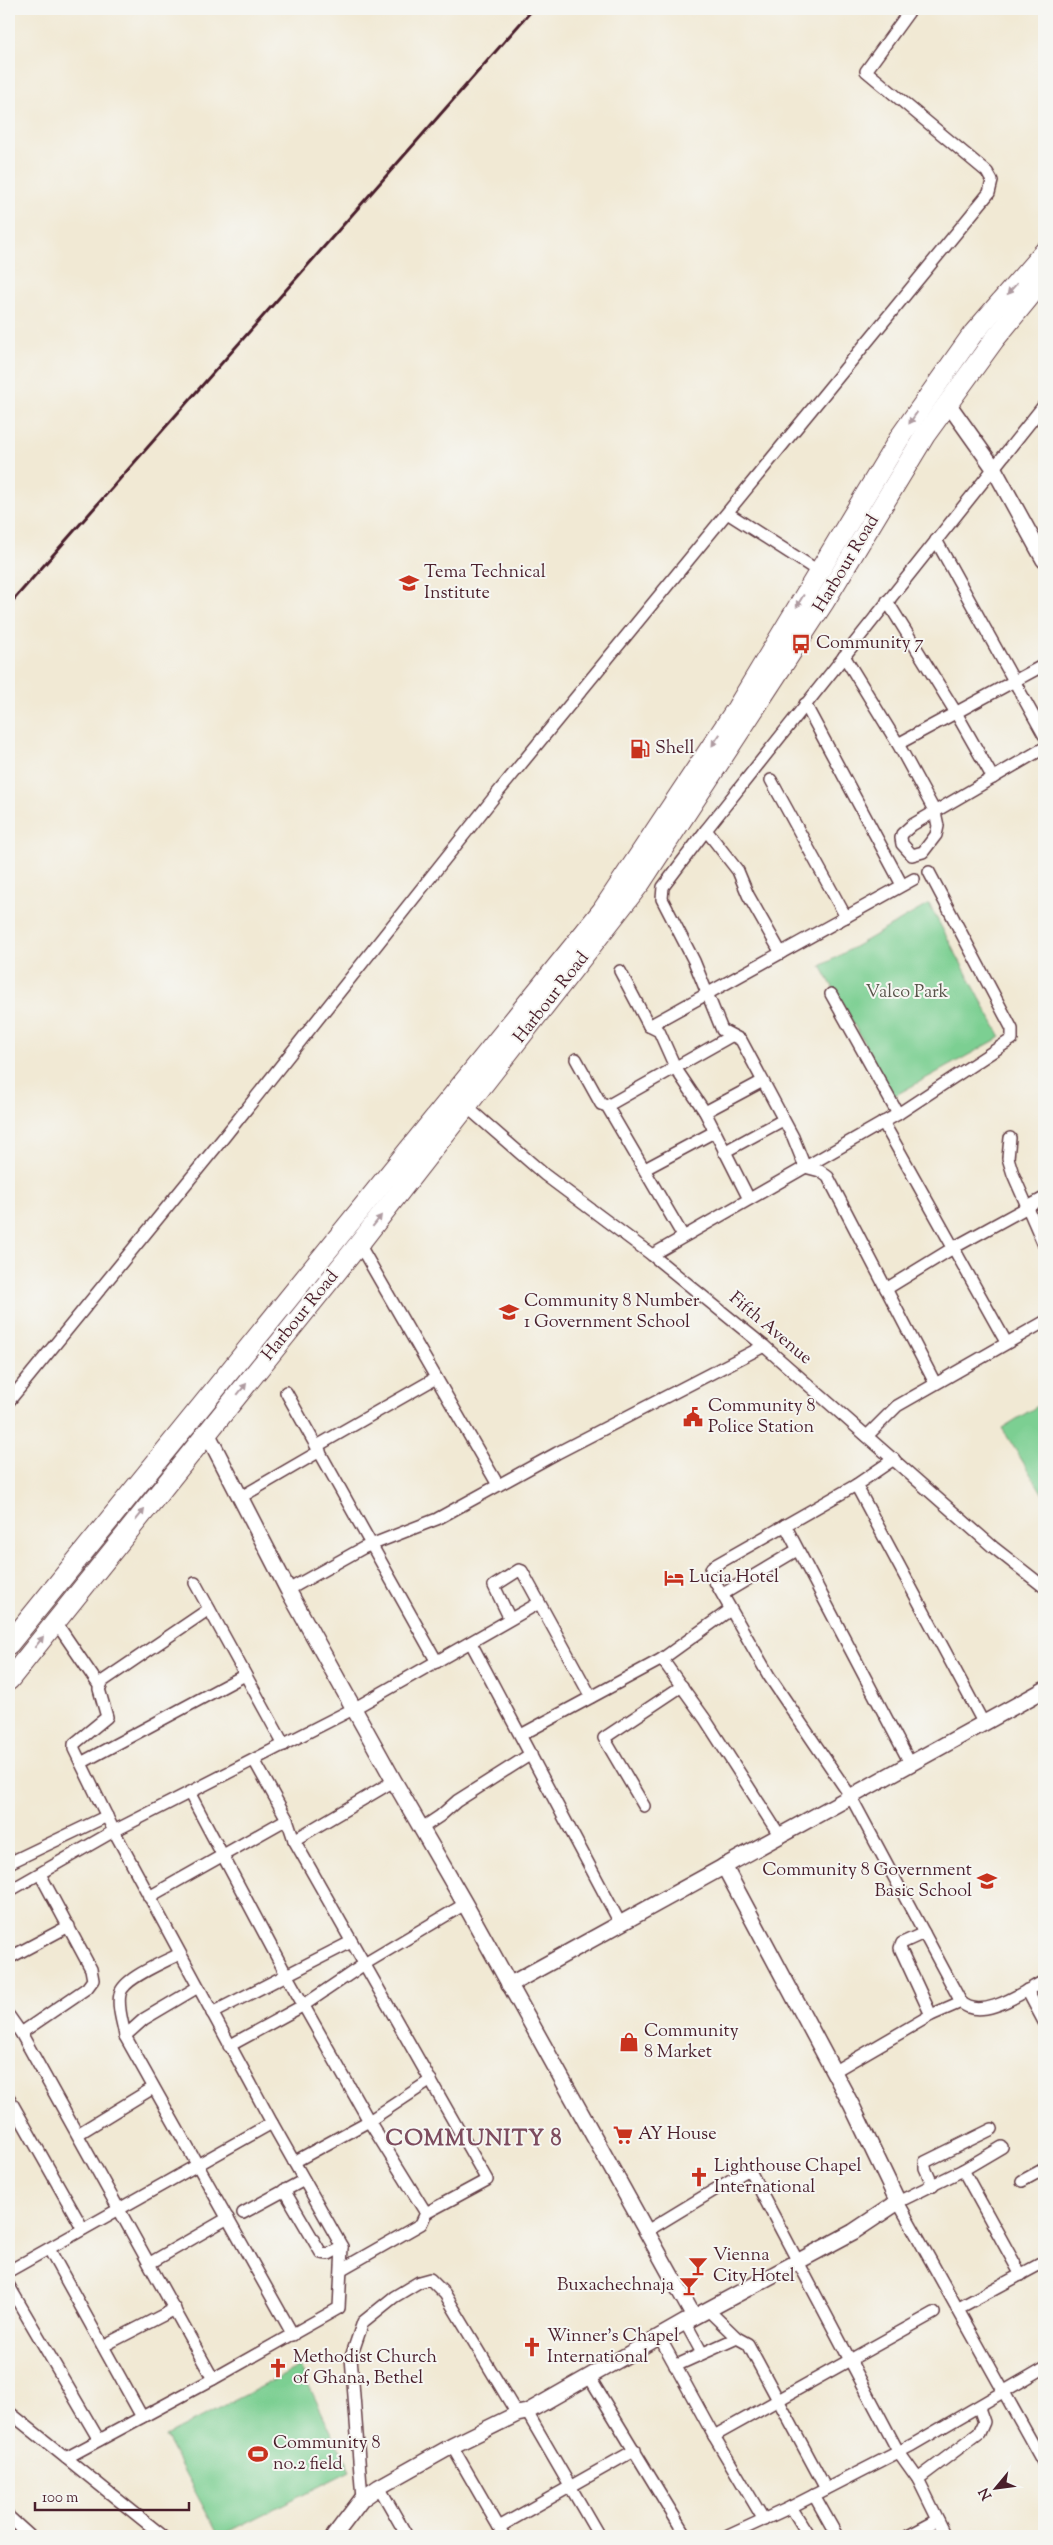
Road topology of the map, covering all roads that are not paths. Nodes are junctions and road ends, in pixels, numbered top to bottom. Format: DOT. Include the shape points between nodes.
graph roads {
  1 [pos="911,9"];
  2 [pos="1044,252"];
  3 [pos="1044,279"];
  4 [pos="949,405"];
  5 [pos="1044,405"];
  6 [pos="993,467"];
  7 [pos="729,514"];
  8 [pos="936,540"];
  9 [pos="1044,560"];
  10 [pos="818,571"];
  11 [pos="887,601"];
  12 [pos="844,656"];
  13 [pos="1044,665"];
  14 [pos="1014,681"];
  15 [pos="805,704"];
  16 [pos="955,711"];
  17 [pos="1044,735"];
  18 [pos="898,744"];
  19 [pos="1044,748"];
  20 [pos="993,778"];
  21 [pos="771,780"];
  22 [pos="706,830"];
  23 [pos="929,872"];
  24 [pos="914,879"];
  25 [pos="902,885"];
  26 [pos="846,918"];
  27 [pos="781,953"];
  28 [pos="620,971"];
  29 [pos="707,994"];
  30 [pos="831,994"];
  31 [pos="649,1026"];
  32 [pos="731,1036"];
  33 [pos="576,1059"];
  34 [pos="676,1069"];
  35 [pos="761,1082"];
  36 [pos="607,1106"];
  37 [pos="467,1107"];
  38 [pos="705,1112"];
  39 [pos="898,1114"];
  40 [pos="783,1120"];
  41 [pos="883,1122"];
  42 [pos="714,1132"];
  43 [pos="1010,1138"];
  44 [pos="724,1152"];
  45 [pos="805,1167"];
  46 [pos="645,1169"];
  47 [pos="1044,1198"];
  48 [pos="749,1199"];
  49 [pos="1027,1208"];
  50 [pos="682,1236"];
  51 [pos="359,1244"];
  52 [pos="1044,1245"];
  53 [pos="953,1248"];
  54 [pos="652,1255"];
  55 [pos="886,1289"];
  56 [pos="1044,1322"];
  57 [pos="1006,1342"];
  58 [pos="764,1346"];
  59 [pos="436,1378"];
  60 [pos="935,1383"];
  61 [pos="286,1392"];
  62 [pos="9,1401"];
  63 [pos="207,1432"];
  64 [pos="867,1436"];
  65 [pos="318,1449"];
  66 [pos="894,1459"];
  67 [pos="498,1485"];
  68 [pos="856,1485"];
  69 [pos="241,1498"];
  70 [pos="785,1525"];
  71 [pos="372,1545"];
  72 [pos="797,1550"];
  73 [pos="196,1583"];
  74 [pos="1044,1587"];
  75 [pos="288,1590"];
  76 [pos="723,1594"];
  77 [pos="539,1603"];
  78 [pos="209,1609"];
  79 [pos="730,1610"];
  80 [pos="510,1619"];
  81 [pos="55,1621"];
  82 [pos="471,1643"];
  83 [pos="9,1644"];
  84 [pos="662,1659"];
  85 [pos="437,1662"];
  86 [pos="245,1675"];
  87 [pos="9,1680"];
  88 [pos="682,1686"];
  89 [pos="100,1687"];
  90 [pos="1044,1690"];
  91 [pos="591,1697"];
  92 [pos="355,1708"];
  93 [pos="984,1724"];
  94 [pos="521,1735"];
  95 [pos="284,1745"];
  96 [pos="531,1754"];
  97 [pos="254,1760"];
  98 [pos="81,1764"];
  99 [pos="911,1765"];
  100 [pos="394,1781"];
  101 [pos="190,1794"];
  102 [pos="851,1797"];
  103 [pos="644,1806"];
  104 [pos="107,1816"];
  105 [pos="287,1819"];
  106 [pos="422,1828"];
  107 [pos="114,1831"];
  108 [pos="780,1836"];
  109 [pos="294,1840"];
  110 [pos="221,1856"];
  111 [pos="9,1863"];
  112 [pos="724,1866"];
  113 [pos="40,1874"];
  114 [pos="9,1891"];
  115 [pos="149,1897"];
  116 [pos="465,1904"];
  117 [pos="620,1923"];
  118 [pos="69,1926"];
  119 [pos="924,1933"];
  120 [pos="351,1942"];
  121 [pos="179,1954"];
  122 [pos="9,1958"];
  123 [pos="366,1963"];
  124 [pos="287,1976"];
  125 [pos="1044,1981"];
  126 [pos="510,1985"];
  127 [pos="198,1987"];
  128 [pos="1027,1990"];
  129 [pos="960,2002"];
  130 [pos="304,2005"];
  131 [pos="212,2014"];
  132 [pos="931,2015"];
  133 [pos="9,2016"];
  134 [pos="1044,2022"];
  135 [pos="21,2033"];
  136 [pos="126,2036"];
  137 [pos="229,2046"];
  138 [pos="832,2072"];
  139 [pos="432,2080"];
  140 [pos="153,2088"];
  141 [pos="9,2098"];
  142 [pos="370,2121"];
  143 [pos="272,2123"];
  144 [pos="992,2129"];
  145 [pos="78,2134"];
  146 [pos="1002,2147"];
  147 [pos="294,2162"];
  148 [pos="198,2164"];
  149 [pos="1044,2169"];
  150 [pos="963,2170"];
  151 [pos="304,2180"];
  152 [pos="1022,2181"];
  153 [pos="933,2186"];
  154 [pos="284,2190"];
  155 [pos="898,2202"];
  156 [pos="119,2207"];
  157 [pos="243,2213"];
  158 [pos="426,2213"];
  159 [pos="228,2218"];
  160 [pos="83,2229"];
  161 [pos="647,2231"];
  162 [pos="342,2247"];
  163 [pos="49,2249"];
  164 [pos="797,2262"];
  165 [pos="1044,2262"];
  166 [pos="150,2263"];
  167 [pos="342,2270"];
  168 [pos="9,2271"];
  169 [pos="1021,2275"];
  170 [pos="9,2286"];
  171 [pos="175,2309"];
  172 [pos="957,2309"];
  173 [pos="708,2310"];
  174 [pos="934,2313"];
  175 [pos="689,2319"];
  176 [pos="293,2334"];
  177 [pos="659,2336"];
  178 [pos="737,2338"];
  179 [pos="103,2346"];
  180 [pos="702,2353"];
  181 [pos="849,2359"];
  182 [pos="675,2366"];
  183 [pos="1044,2368"];
  184 [pos="590,2378"];
  185 [pos="213,2379"];
  186 [pos="1003,2391"];
  187 [pos="778,2399"];
  188 [pos="979,2408"];
  189 [pos="9,2412"];
  190 [pos="522,2413"];
  191 [pos="142,2417"];
  192 [pos="714,2436"];
  193 [pos="98,2440"];
  194 [pos="452,2446"];
  195 [pos="635,2450"];
  196 [pos="898,2451"];
  197 [pos="66,2458"];
  198 [pos="1044,2464"];
  199 [pos="918,2479"];
  200 [pos="570,2485"];
  201 [pos="379,2487"];
  202 [pos="826,2489"];
  203 [pos="814,2495"];
  204 [pos="362,2499"];
  205 [pos="791,2507"];
  206 [pos="9,2517"];
  207 [pos="764,2520"];
  208 [pos="938,2520"];
  209 [pos="501,2532"];
  210 [pos="30,2536"];
  211 [pos="163,2536"];
  212 [pos="334,2536"];
  213 [pos="407,2536"];
  214 [pos="599,2536"];
  215 [pos="686,2536"];
  216 [pos="728,2536"];
  217 [pos="808,2536"];
  218 [pos="838,2536"];
  219 [pos="908,2536"];
  220 [pos="946,2536"];
  1 -- 7 [label="street" via="866,71 987,172 992,187"];
  2 -- 10 [label="highway, Harbour Road, one-way" via="972,336 902,434"];
  3 -- 4 [label="highway, Harbour Road" via="994,340"];
  4 -- 6 [label="street"];
  4 -- 37 [label="highway, Harbour Road" via="925,435 824,602 641,882"];
  5 -- 6 [label="street"];
  6 -- 8 [label="street"];
  6 -- 9 [label="street"];
  7 -- 10 [label="street"];
  7 -- 62 [label="street" via="495,796"];
  8 -- 11 [label="street"];
  8 -- 14 [label="street"];
  10 -- 83 [label="highway, Harbour Road, one-way" via="737,708 602,911"];
  11 -- 12 [label="street"];
  11 -- 16 [label="street"];
  12 -- 15 [label="street"];
  12 -- 18 [label="street"];
  13 -- 14 [label="street"];
  14 -- 16 [label="street"];
  14 -- 17 [label="street"];
  15 -- 22 [label="street"];
  15 -- 25 [label="street"];
  16 -- 18 [label="street"];
  16 -- 20 [label="street"];
  18 -- 20 [label="street" via="934,812"];
  19 -- 20 [label="street"];
  21 -- 26 [label="street"];
  22 -- 27 [label="street" via="738,871"];
  22 -- 29 [label="street" via="663,887 661,895"];
  23 -- 39 [label="street" via="1014,1035 1009,1043"];
  24 -- 25 [label="street"];
  25 -- 26 [label="street"];
  26 -- 27 [label="street"];
  27 -- 29 [label="street"];
  28 -- 31 [label="street"];
  29 -- 31 [label="street"];
  29 -- 32 [label="street" via="722,1030"];
  30 -- 39 [label="street"];
  31 -- 34 [label="street" via="659,1031"];
  32 -- 34 [label="street"];
  32 -- 35 [label="street" via="741,1040"];
  33 -- 36 [label="street" via="601,1104"];
  34 -- 36 [label="street"];
  34 -- 38 [label="street"];
  35 -- 38 [label="street"];
  35 -- 40 [label="street"];
  36 -- 46 [label="street"];
  51 -- 37 [label="highway, Harbour Road, one-way"];
  37 -- 54 [label="street, Fifth Avenue" via="545,1175"];
  38 -- 42 [label="street"];
  39 -- 41 [label="street"];
  40 -- 44 [label="street"];
  40 -- 45 [label="street"];
  41 -- 45 [label="street"];
  41 -- 53 [label="street"];
  42 -- 44 [label="street"];
  42 -- 46 [label="street"];
  43 -- 49 [label="street" via="1008,1158"];
  44 -- 48 [label="street"];
  45 -- 48 [label="street"];
  45 -- 55 [label="street" via="820,1171 828,1178"];
  46 -- 50 [label="street"];
  47 -- 49 [label="street"];
  48 -- 50 [label="street"];
  49 -- 52 [label="street"];
  49 -- 53 [label="street"];
  50 -- 54 [label="street"];
  51 -- 59 [label="street"];
  63 -- 51 [label="highway, Harbour Road, one-way"];
  53 -- 55 [label="street"];
  53 -- 57 [label="street"];
  54 -- 58 [label="street, Fifth Avenue"];
  55 -- 60 [label="street"];
  56 -- 57 [label="street"];
  57 -- 60 [label="street"];
  58 -- 64 [label="street, Fifth Avenue"];
  58 -- 67 [label="street"];
  59 -- 65 [label="street"];
  59 -- 67 [label="street"];
  60 -- 64 [label="street" via="889,1412"];
  61 -- 65 [label="street"];
  63 -- 69 [label="street"];
  81 -- 63 [label="highway, Harbour Road, one-way"];
  64 -- 66 [label="street, Fifth Avenue"];
  65 -- 69 [label="street"];
  65 -- 71 [label="street"];
  66 -- 68 [label="street"];
  66 -- 74 [label="street, Fifth Avenue"];
  67 -- 71 [label="street" via="437,1520"];
  68 -- 70 [label="street"];
  68 -- 93 [label="street"];
  69 -- 75 [label="street"];
  70 -- 72 [label="street"];
  70 -- 76 [label="street" via="709,1570"];
  71 -- 75 [label="street"];
  71 -- 85 [label="street"];
  72 -- 76 [label="street"];
  72 -- 99 [label="street"];
  73 -- 78 [label="street"];
  75 -- 92 [label="street"];
  76 -- 79 [label="street"];
  77 -- 80 [label="street"];
  77 -- 80 [label="street" via="522,1571 516,1570 494,1586"];
  77 -- 91 [label="street"];
  78 -- 86 [label="street"];
  78 -- 89 [label="street" via="103,1681"];
  79 -- 84 [label="street"];
  79 -- 102 [label="street" via="769,1676"];
  80 -- 82 [label="street"];
  87 -- 81 [label="highway, Harbour Road, one-way"];
  81 -- 89 [label="street"];
  82 -- 85 [label="street"];
  82 -- 94 [label="street"];
  84 -- 88 [label="street"];
  84 -- 91 [label="street"];
  85 -- 92 [label="street"];
  86 -- 95 [label="street"];
  86 -- 98 [label="street"];
  88 -- 103 [label="street" via="604,1738"];
  88 -- 108 [label="street"];
  89 -- 98 [label="street" via="107,1717 74,1744"];
  90 -- 93 [label="street"];
  91 -- 94 [label="street"];
  92 -- 95 [label="street"];
  92 -- 100 [label="street"];
  93 -- 99 [label="street"];
  94 -- 96 [label="street"];
  95 -- 97 [label="street"];
  96 -- 106 [label="street" via="457,1801"];
  96 -- 117 [label="street"];
  97 -- 101 [label="street"];
  97 -- 105 [label="street"];
  98 -- 104 [label="street"];
  99 -- 102 [label="street"];
  100 -- 106 [label="street"];
  100 -- 109 [label="street"];
  101 -- 107 [label="street"];
  101 -- 110 [label="street"];
  102 -- 108 [label="street"];
  102 -- 119 [label="street"];
  104 -- 107 [label="street"];
  104 -- 111 [label="street"];
  105 -- 109 [label="street"];
  105 -- 110 [label="street"];
  106 -- 116 [label="street"];
  107 -- 113 [label="street"];
  107 -- 115 [label="street"];
  108 -- 112 [label="street"];
  109 -- 120 [label="street"];
  110 -- 115 [label="street"];
  110 -- 124 [label="street"];
  112 -- 117 [label="street"];
  112 -- 138 [label="street"];
  113 -- 114 [label="street"];
  113 -- 118 [label="street"];
  115 -- 121 [label="street"];
  116 -- 123 [label="street"];
  116 -- 126 [label="street"];
  117 -- 126 [label="street"];
  118 -- 122 [label="street"];
  118 -- 135 [label="street" via="91,1969 93,1980 87,1988"];
  119 -- 129 [label="street"];
  119 -- 132 [label="street" via="900,1948"];
  120 -- 123 [label="street"];
  120 -- 124 [label="street"];
  121 -- 127 [label="street"];
  121 -- 136 [label="street" via="128,1981 120,1993"];
  123 -- 130 [label="street"];
  123 -- 139 [label="street"];
  124 -- 130 [label="street"];
  124 -- 131 [label="street"];
  125 -- 128 [label="street"];
  126 -- 161 [label="street"];
  127 -- 131 [label="street"];
  127 -- 136 [label="street" via="144,2019"];
  128 -- 129 [label="street" via="977,2011"];
  128 -- 134 [label="street"];
  129 -- 132 [label="street"];
  130 -- 137 [label="street"];
  130 -- 142 [label="street"];
  131 -- 137 [label="street"];
  132 -- 138 [label="street"];
  133 -- 135 [label="street"];
  135 -- 145 [label="street"];
  136 -- 140 [label="street"];
  137 -- 143 [label="street"];
  138 -- 155 [label="street"];
  139 -- 142 [label="street"];
  139 -- 158 [label="street" via="487,2180"];
  140 -- 145 [label="street"];
  140 -- 148 [label="street"];
  141 -- 160 [label="street"];
  142 -- 147 [label="street"];
  142 -- 158 [label="street"];
  143 -- 147 [label="street"];
  143 -- 148 [label="street"];
  144 -- 153 [label="street" via="925,2162"];
  145 -- 156 [label="street"];
  146 -- 150 [label="street"];
  147 -- 151 [label="street"];
  148 -- 156 [label="street"];
  148 -- 159 [label="street"];
  149 -- 152 [label="street"];
  150 -- 153 [label="street"];
  150 -- 169 [label="street"];
  151 -- 154 [label="street"];
  151 -- 162 [label="street"];
  153 -- 155 [label="street"];
  154 -- 157 [label="street"];
  154 -- 162 [label="street" via="320,2252 329,2254"];
  155 -- 164 [label="street" via="853,2232"];
  155 -- 172 [label="street"];
  156 -- 160 [label="street"];
  156 -- 166 [label="street"];
  158 -- 167 [label="street" via="422,2224"];
  159 -- 166 [label="street"];
  159 -- 176 [label="street"];
  160 -- 163 [label="street"];
  161 -- 164 [label="street" via="749,2169"];
  161 -- 175 [label="street"];
  162 -- 167 [label="street"];
  163 -- 168 [label="street"];
  163 -- 179 [label="street"];
  164 -- 173 [label="street"];
  164 -- 181 [label="street"];
  165 -- 169 [label="street"];
  166 -- 171 [label="street"];
  167 -- 176 [label="street" via="339,2308"];
  169 -- 172 [label="street"];
  170 -- 193 [label="street"];
  171 -- 179 [label="street"];
  171 -- 185 [label="street"];
  172 -- 186 [label="street"];
  173 -- 175 [label="street"];
  173 -- 178 [label="street"];
  174 -- 181 [label="street"];
  175 -- 177 [label="street"];
  175 -- 180 [label="street"];
  176 -- 185 [label="street"];
  177 -- 182 [label="street"];
  177 -- 184 [label="street"];
  178 -- 180 [label="street"];
  178 -- 187 [label="street" via="748,2344"];
  179 -- 191 [label="street"];
  180 -- 182 [label="street"];
  181 -- 187 [label="street"];
  181 -- 196 [label="street"];
  182 -- 192 [label="street"];
  183 -- 186 [label="street"];
  184 -- 190 [label="street"];
  184 -- 195 [label="street"];
  185 -- 191 [label="street"];
  186 -- 188 [label="street"];
  186 -- 198 [label="street"];
  187 -- 192 [label="street"];
  187 -- 202 [label="street"];
  188 -- 196 [label="street"];
  188 -- 199 [label="street" via="984,2422 979,2433"];
  189 -- 197 [label="street"];
  190 -- 194 [label="street"];
  190 -- 200 [label="street"];
  190 -- 204 [label="street" via="445,2294 430,2279 419,2282 363,2322 351,2357"];
  191 -- 193 [label="street"];
  192 -- 207 [label="street"];
  193 -- 197 [label="street"];
  194 -- 201 [label="street"];
  194 -- 209 [label="street"];
  195 -- 200 [label="street"];
  195 -- 215 [label="street"];
  196 -- 199 [label="street"];
  196 -- 202 [label="street"];
  197 -- 211 [label="street"];
  199 -- 208 [label="street"];
  200 -- 209 [label="street"];
  200 -- 214 [label="street"];
  201 -- 204 [label="street"];
  201 -- 213 [label="street"];
  202 -- 203 [label="street"];
  203 -- 205 [label="street"];
  203 -- 218 [label="street"];
  204 -- 212 [label="street"];
  205 -- 207 [label="street"];
  205 -- 217 [label="street"];
  206 -- 210 [label="street"];
  207 -- 216 [label="street"];
  208 -- 219 [label="street"];
  208 -- 220 [label="street"];
}
